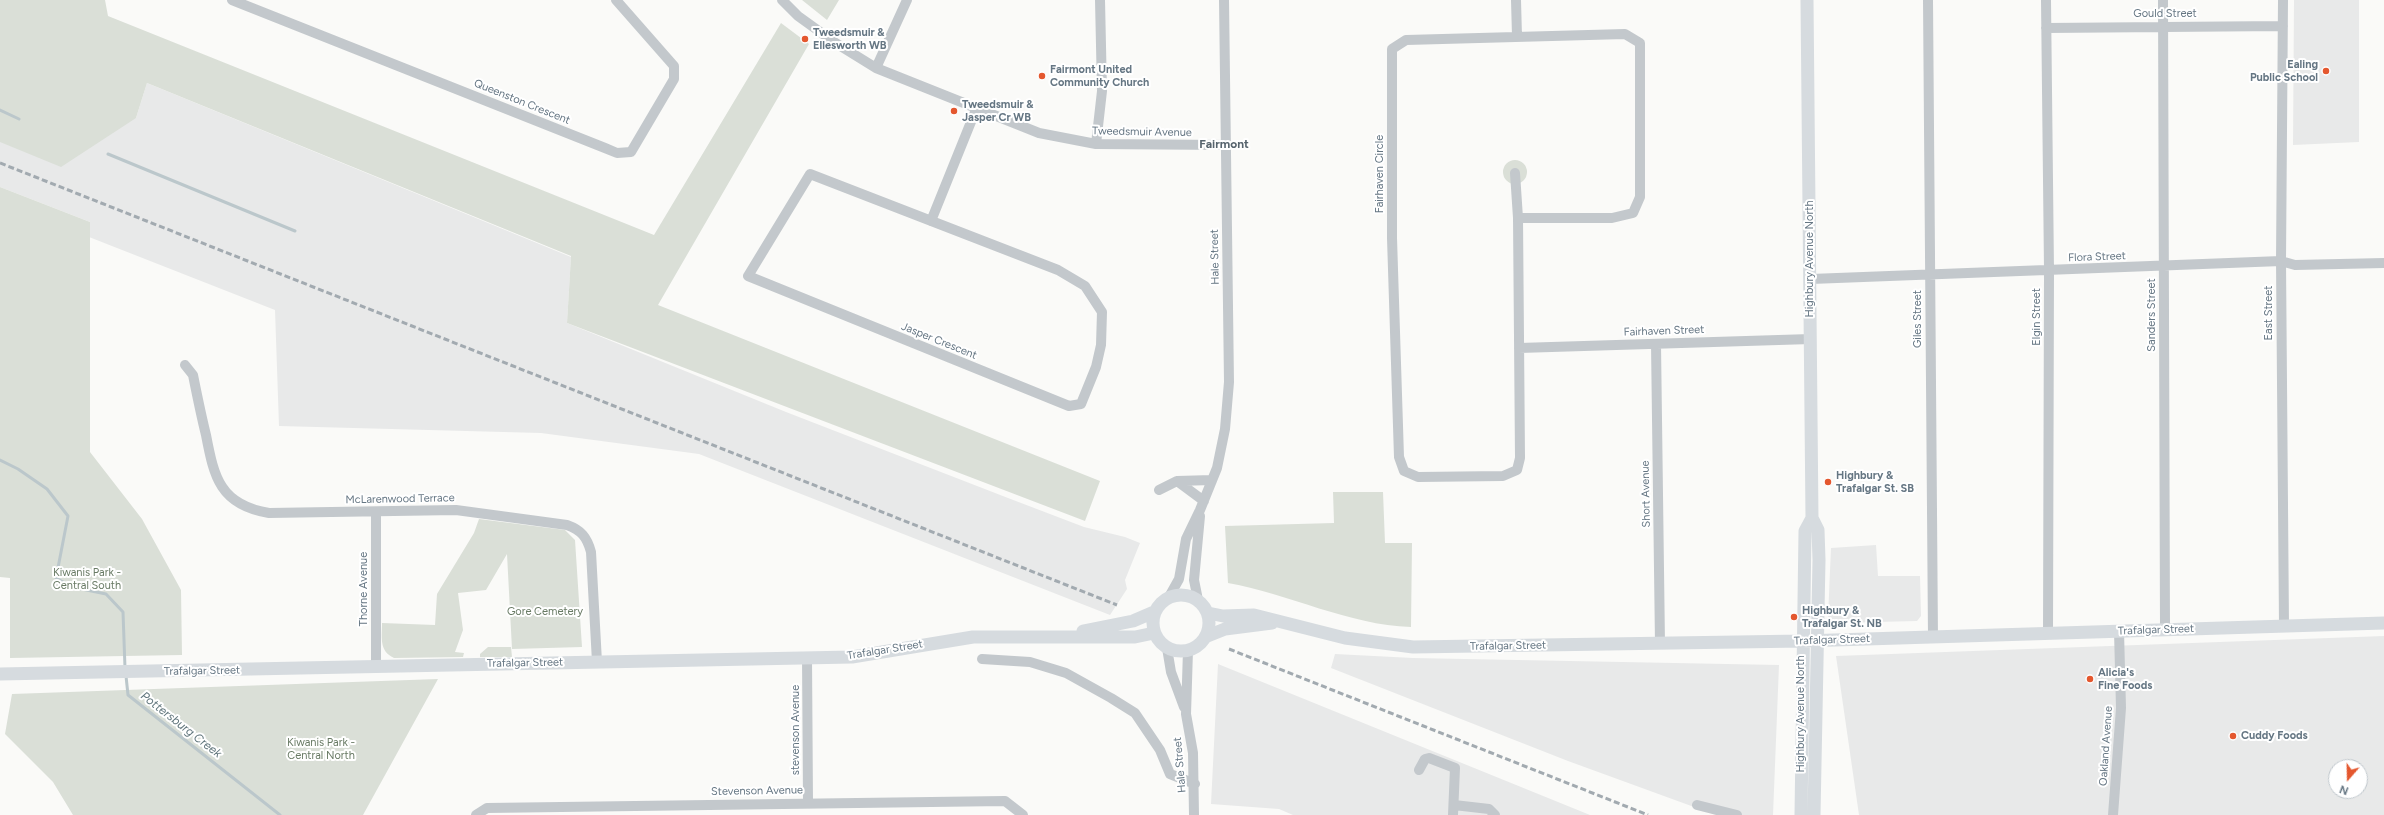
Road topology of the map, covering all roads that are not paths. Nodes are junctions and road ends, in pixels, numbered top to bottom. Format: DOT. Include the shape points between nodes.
graph roads {
  1 [pos="232,0"];
  2 [pos="616,0"];
  3 [pos="782,0"];
  4 [pos="907,0"];
  5 [pos="1100,0"];
  6 [pos="1224,0"];
  7 [pos="1516,0"];
  8 [pos="1807,0"];
  9 [pos="1928,0"];
  10 [pos="2046,0"];
  11 [pos="2163,0"];
  12 [pos="2283,0"];
  13 [pos="2163,26"];
  14 [pos="2283,26"];
  15 [pos="2046,28"];
  16 [pos="1517,36"];
  17 [pos="876,68"];
  18 [pos="977,107"];
  19 [pos="1096,144"];
  20 [pos="1226,145"];
  21 [pos="1515,173"];
  22 [pos="1518,218"];
  23 [pos="931,221"];
  24 [pos="2281,261"];
  25 [pos="2384,262"];
  26 [pos="2164,267"];
  27 [pos="2049,270"];
  28 [pos="1930,275"];
  29 [pos="1811,278"];
  30 [pos="1811,339"];
  31 [pos="1656,344"];
  32 [pos="1519,348"];
  33 [pos="185,365"];
  34 [pos="1212,480"];
  35 [pos="1177,481"];
  36 [pos="1159,490"];
  37 [pos="1202,506"];
  38 [pos="376,512"];
  39 [pos="1812,518"];
  40 [pos="1169,597"];
  41 [pos="1198,600"];
  42 [pos="1154,612"];
  43 [pos="1208,613"];
  44 [pos="1282,622"];
  45 [pos="2384,623"];
  46 [pos="2284,626"];
  47 [pos="2165,630"];
  48 [pos="2119,632"];
  49 [pos="1154,633"];
  50 [pos="2048,634"];
  51 [pos="1049,637"];
  52 [pos="1206,637"];
  53 [pos="1933,637"];
  54 [pos="1802,641"];
  55 [pos="1819,641"];
  56 [pos="1660,644"];
  57 [pos="1167,648"];
  58 [pos="1188,650"];
  59 [pos="807,657"];
  60 [pos="982,659"];
  61 [pos="597,662"];
  62 [pos="376,666"];
  63 [pos="0,674"];
  64 [pos="1186,714"];
  65 [pos="1419,770"];
  66 [pos="1195,784"];
  67 [pos="808,802"];
  68 [pos="1697,805"];
  69 [pos="1453,810"];
  70 [pos="604,811"];
  71 [pos="1801,811"];
  72 [pos="1814,814"];
  73 [pos="476,815"];
  74 [pos="1023,815"];
  75 [pos="1194,815"];
  76 [pos="1495,815"];
  77 [pos="1737,815"];
  78 [pos="2113,815"];
  1 -- 2 [label="street, Queenston Crescent" via="617,153 631,152 674,79 674,66"];
  3 -- 17 [label="street, Tweedsmuir Avenue" via="798,16"];
  4 -- 17 [label="street"];
  5 -- 19 [label="street" via="1102,91"];
  6 -- 20 [label="street, Hale Street"];
  7 -- 16 [label="street"];
  8 -- 29 [label="main road, Highbury Avenue North"];
  9 -- 28 [label="street, Giles Street"];
  10 -- 15 [label="street, Elgin Street"];
  11 -- 13 [label="street, Sanders Street"];
  12 -- 14 [label="street, East Street"];
  13 -- 14 [label="street, Gould Street"];
  13 -- 15 [label="street, Gould Street"];
  13 -- 26 [label="street, Sanders Street"];
  14 -- 24 [label="street, East Street"];
  15 -- 27 [label="street, Elgin Street"];
  16 -- 22 [label="street, Fairhaven Circle" via="1625,34 1640,43 1641,60 1640,197 1633,213 1612,218"];
  16 -- 32 [label="street, Fairhaven Circle" via="1406,40 1392,49 1393,254 1399,457 1404,471 1418,477 1502,476 1517,470 1520,458"];
  17 -- 18 [label="street, Tweedsmuir Avenue"];
  18 -- 19 [label="street, Tweedsmuir Avenue" via="1039,133"];
  18 -- 23 [label="street"];
  19 -- 20 [label="street, Tweedsmuir Avenue"];
  20 -- 34 [label="street, Hale Street" via="1229,382 1225,429"];
  21 -- 22 [label="street"];
  22 -- 32 [label="street, Fairhaven Circle"];
  23 -- 23 [label="street, Jasper Crescent" via="1058,270 1085,286 1102,312 1101,345 1096,367 1081,404 1069,406 748,276 810,174"];
  24 -- 25 [label="street, Flora Street" via="2295,265"];
  24 -- 26 [label="street, Flora Street"];
  24 -- 46 [label="street, East Street"];
  26 -- 27 [label="street, Flora Street"];
  26 -- 47 [label="street, Sanders Street"];
  27 -- 28 [label="street, Flora Street"];
  27 -- 50 [label="street, Elgin Street"];
  28 -- 29 [label="street, Flora Street"];
  28 -- 53 [label="street, Giles Street"];
  29 -- 30 [label="main road, Highbury Avenue North"];
  30 -- 31 [label="street, Fairhaven Street"];
  30 -- 39 [label="main road, Highbury Avenue North"];
  31 -- 32 [label="street, Fairhaven Street"];
  31 -- 56 [label="street, Short Avenue"];
  33 -- 38 [label="street, McLarenwood Terrace" via="193,375 214,472 233,498 247,507 269,513"];
  34 -- 35 [label="street"];
  34 -- 37 [label="street, Hale Street"];
  35 -- 36 [label="street"];
  35 -- 37 [label="street"];
  37 -- 40 [label="street, Hale Street" via="1186,539 1179,579"];
  37 -- 41 [label="street, Hale Street" via="1194,580"];
  38 -- 61 [label="street, McLarenwood Terrace" via="456,510 567,525 577,529 588,541 591,552"];
  38 -- 62 [label="street, Thorne Avenue"];
  39 -- 54 [label="main road, Highbury Avenue North" via="1805,531"];
  39 -- 55 [label="main road, Highbury Avenue North" via="1818,530"];
  40 -- 41 [label="main road" via="1184,594"];
  40 -- 42 [label="main road" via="1160,603"];
  41 -- 43 [label="main road"];
  42 -- 49 [label="main road"];
  42 -- 51 [label="main road, Trafalgar Street" via="1133,621"];
  43 -- 44 [label="main road, Trafalgar Street" via="1223,616 1254,615"];
  43 -- 52 [label="main road"];
  44 -- 52 [label="main road, Trafalgar Street" via="1225,629"];
  44 -- 56 [label="main road, Trafalgar Street" via="1345,638 1413,647"];
  45 -- 46 [label="main road, Trafalgar Street"];
  46 -- 47 [label="main road, Trafalgar Street"];
  47 -- 48 [label="main road, Trafalgar Street"];
  48 -- 50 [label="main road, Trafalgar Street"];
  48 -- 78 [label="street, Oakland Avenue" via="2121,708"];
  49 -- 51 [label="main road, Trafalgar Street" via="1135,637"];
  49 -- 57 [label="main road" via="1159,642"];
  50 -- 53 [label="main road, Trafalgar Street"];
  51 -- 59 [label="main road, Trafalgar Street" via="973,637 852,657"];
  52 -- 58 [label="main road"];
  53 -- 55 [label="main road, Trafalgar Street"];
  54 -- 55 [label="main road, Trafalgar Street"];
  54 -- 56 [label="main road, Trafalgar Street"];
  54 -- 71 [label="main road, Highbury Avenue North"];
  55 -- 72 [label="main road, Highbury Avenue North"];
  57 -- 58 [label="main road"];
  57 -- 64 [label="street, Hale Street" via="1171,672"];
  58 -- 64 [label="street, Hale Street"];
  59 -- 61 [label="main road, Trafalgar Street"];
  59 -- 67 [label="street, stevenson Avenue"];
  60 -- 66 [label="street" via="1030,662 1066,674 1112,698 1135,713 1160,750 1170,774"];
  61 -- 62 [label="main road, Trafalgar Street"];
  62 -- 63 [label="main road, Trafalgar Street"];
  64 -- 66 [label="street, Hale Street"];
  65 -- 69 [label="street" via="1425,759 1429,758 1455,768"];
  66 -- 75 [label="street, Hale Street"];
  67 -- 70 [label="street, Stevenson Avenue"];
  67 -- 74 [label="street, Stevenson Avenue" via="1005,801"];
  68 -- 77 [label="street"];
  69 -- 76 [label="street" via="1489,809"];
  70 -- 73 [label="street, Stevenson Avenue" via="487,808"];
}
